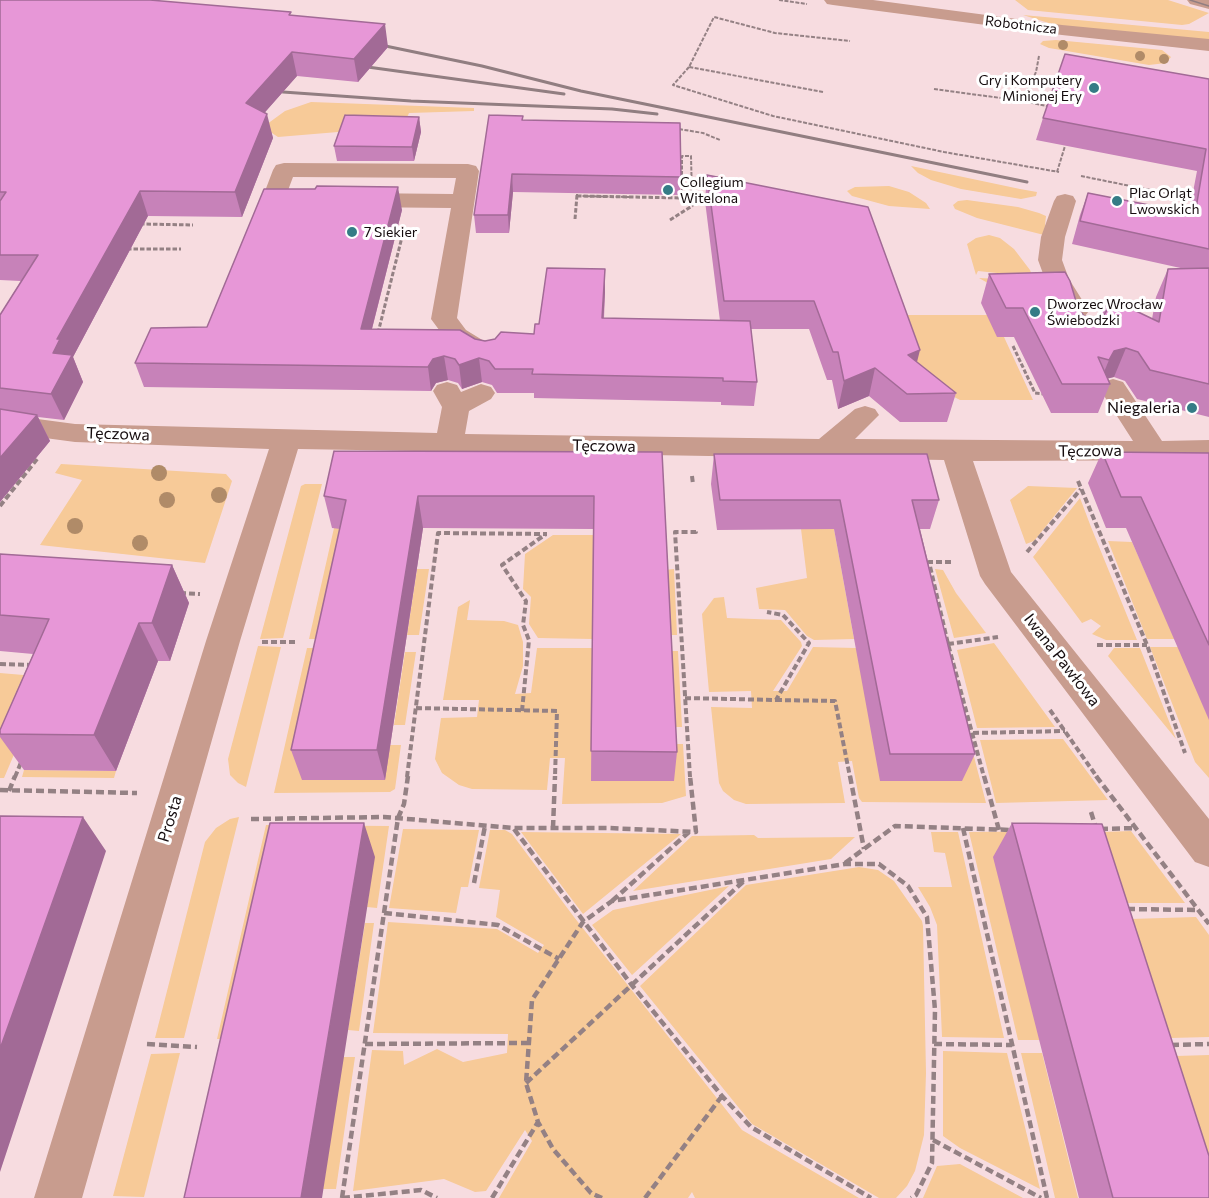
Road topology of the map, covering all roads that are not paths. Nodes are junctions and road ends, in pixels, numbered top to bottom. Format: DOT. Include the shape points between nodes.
graph roads {
  1 [pos="833,0"];
  2 [pos="989,0"];
  3 [pos="1196,0"];
  4 [pos="981,1"];
  5 [pos="1209,4"];
  6 [pos="939,15"];
  7 [pos="1006,23"];
  8 [pos="1209,45"];
  9 [pos="463,201"];
  10 [pos="1065,201"];
  11 [pos="1083,336"];
  12 [pos="488,355"];
  13 [pos="1113,388"];
  14 [pos="481,393"];
  15 [pos="865,415"];
  16 [pos="0,423"];
  17 [pos="285,440"];
  18 [pos="449,444"];
  19 [pos="826,449"];
  20 [pos="955,449"];
  21 [pos="1153,450"];
  22 [pos="1209,450"];
  23 [pos="1209,849"];
  24 [pos="58,1198"];
  1 -- 6 [label="street, Robotnicza"];
  2 -- 7 [label="street"];
  3 -- 5 [label="street"];
  4 -- 6 [label="street"];
  6 -- 7 [label="street, Robotnicza"];
  7 -- 8 [label="street, Robotnicza"];
  9 -- 9 [label="street" via="468,171 284,170 273,199"];
  9 -- 12 [label="street" via="444,319 456,345"];
  10 -- 11 [label="street" via="1050,260 1075,309"];
  13 -- 21 [label="street"];
  14 -- 18 [label="street" via="452,399"];
  15 -- 19 [label="street"];
  16 -- 17 [label="street, Tęczowa" via="75,433"];
  17 -- 18 [label="street, Tęczowa"];
  17 -- 24 [label="street, Prosta"];
  18 -- 19 [label="street, Tęczowa"];
  19 -- 20 [label="street, Tęczowa"];
  20 -- 21 [label="street, Tęczowa"];
  20 -- 23 [label="street, Iwana Pawłowa" via="996,576"];
  21 -- 22 [label="street, Tęczowa"];
}
